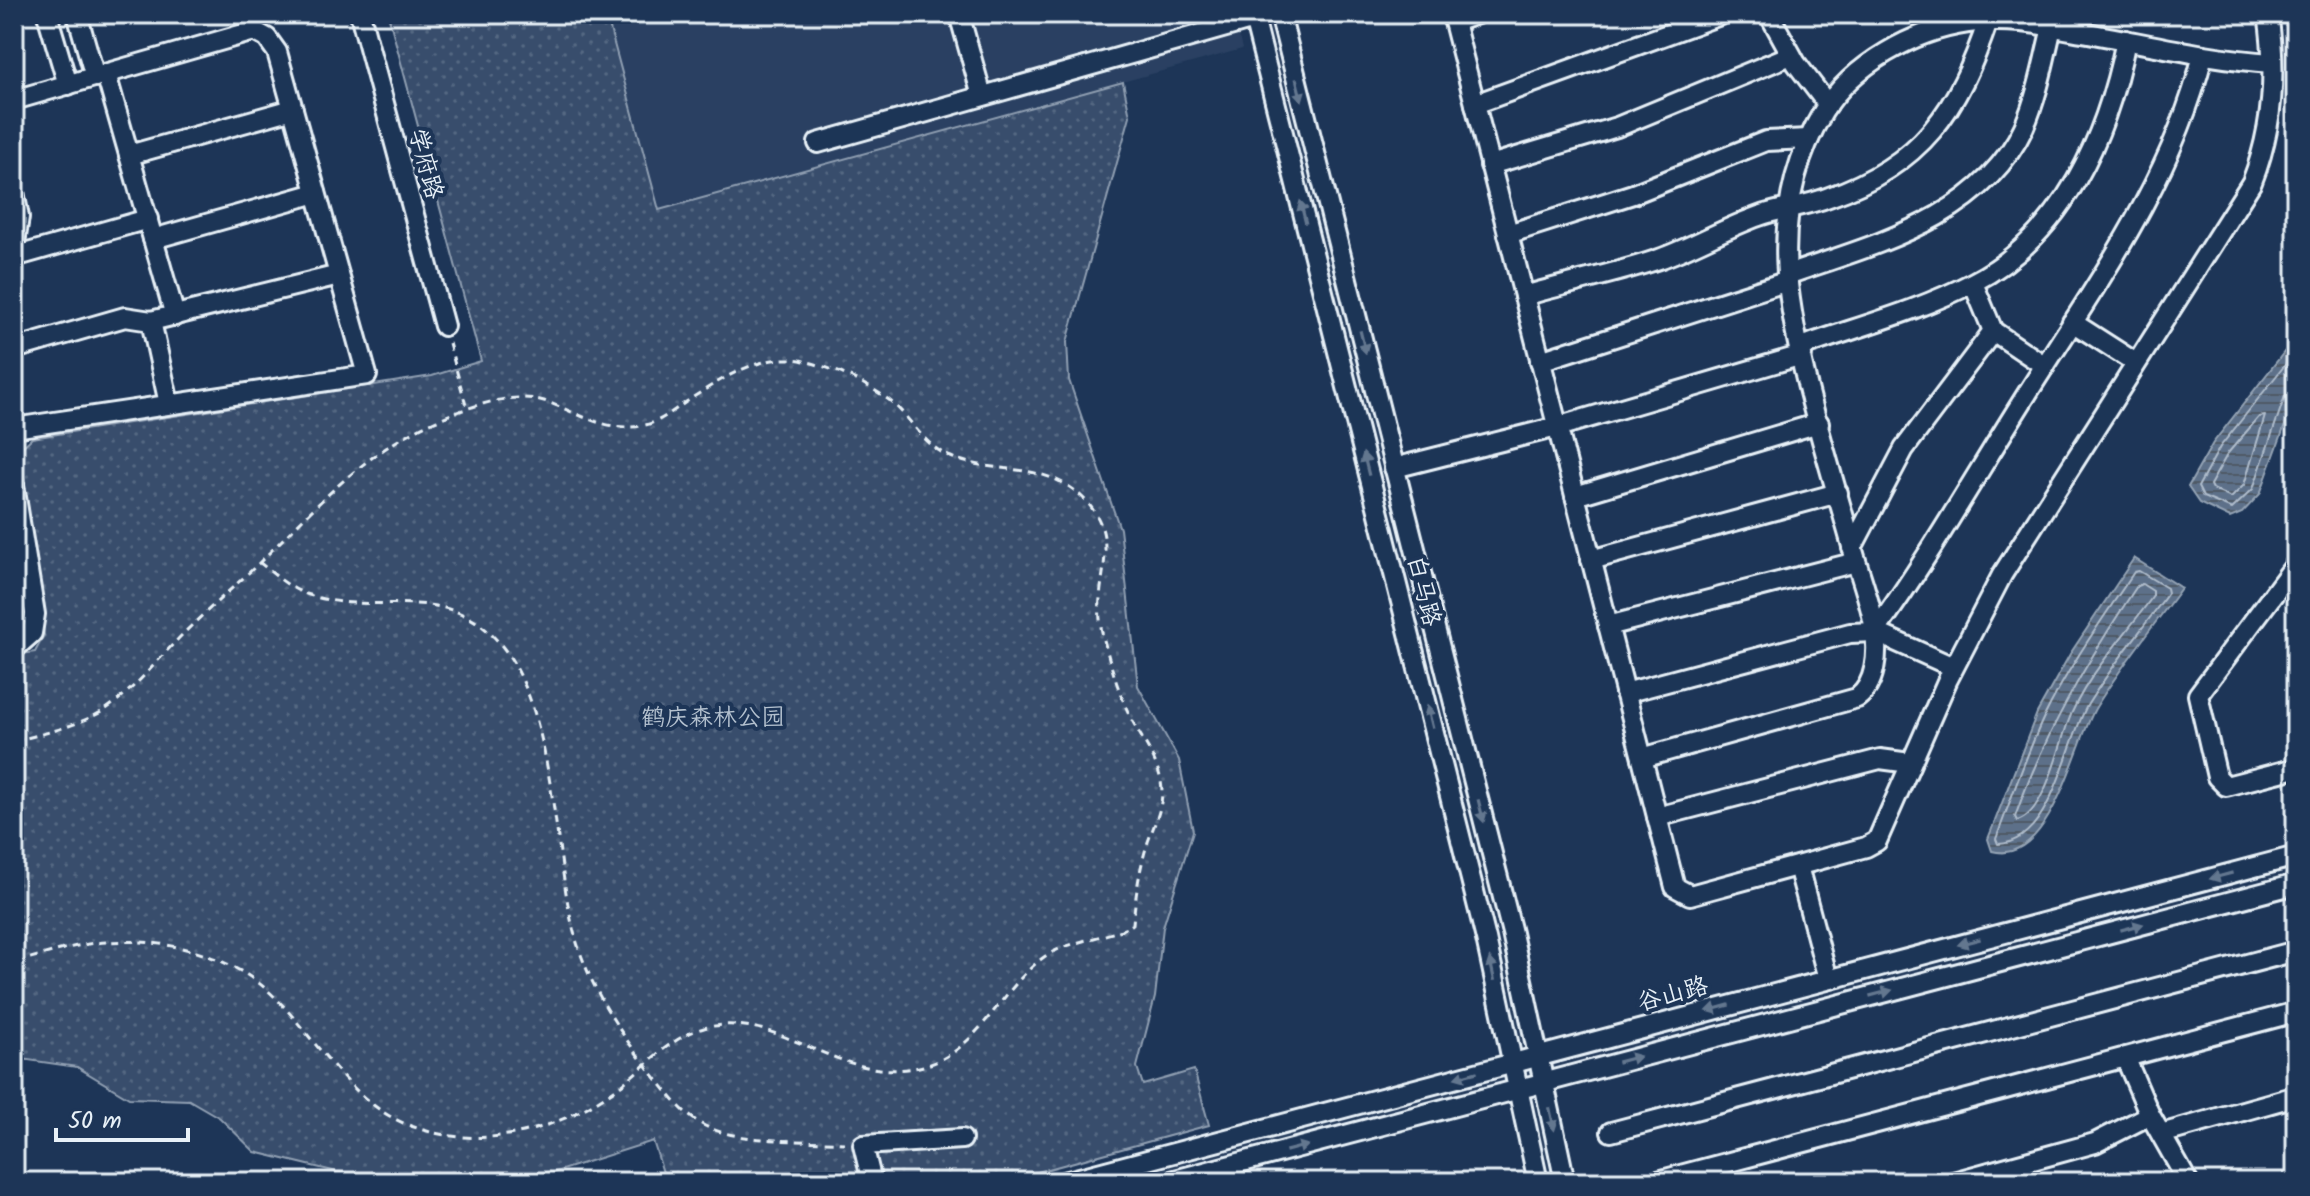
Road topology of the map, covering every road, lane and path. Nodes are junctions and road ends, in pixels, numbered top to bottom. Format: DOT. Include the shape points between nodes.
graph roads {
  1 [pos="47,14"];
  2 [pos="77,14"];
  3 [pos="360,14"];
  4 [pos="959,14"];
  5 [pos="1280,14"];
  6 [pos="1477,14"];
  7 [pos="1723,14"];
  8 [pos="1791,14"];
  9 [pos="2268,14"];
  10 [pos="1254,17"];
  11 [pos="1453,18"];
  12 [pos="1771,18"];
  13 [pos="1988,21"];
  14 [pos="2052,27"];
  15 [pos="2126,40"];
  16 [pos="1791,55"];
  17 [pos="2203,55"];
  18 [pos="2272,63"];
  19 [pos="101,76"];
  20 [pos="68,85"];
  21 [pos="982,96"];
  22 [pos="14,100"];
  23 [pos="1475,104"];
  24 [pos="1828,105"];
  25 [pos="293,109"];
  26 [pos="1809,139"];
  27 [pos="818,143"];
  28 [pos="129,155"];
  29 [pos="1490,165"];
  30 [pos="14,192"];
  31 [pos="316,193"];
  32 [pos="1789,210"];
  33 [pos="148,219"];
  34 [pos="1508,234"];
  35 [pos="153,239"];
  36 [pos="14,250"];
  37 [pos="14,257"];
  38 [pos="339,275"];
  39 [pos="1788,278"];
  40 [pos="1973,283"];
  41 [pos="1524,296"];
  42 [pos="175,316"];
  43 [pos="151,321"];
  44 [pos="2072,322"];
  45 [pos="444,326"];
  46 [pos="1993,331"];
  47 [pos="14,349"];
  48 [pos="1802,351"];
  49 [pos="1540,361"];
  50 [pos="2136,363"];
  51 [pos="2045,366"];
  52 [pos="169,404"];
  53 [pos="467,409"];
  54 [pos="1819,423"];
  55 [pos="1557,427"];
  56 [pos="14,428"];
  57 [pos="1394,468"];
  58 [pos="14,485"];
  59 [pos="1838,493"];
  60 [pos="1575,496"];
  61 [pos="1854,555"];
  62 [pos="1591,560"];
  63 [pos="259,562"];
  64 [pos="2296,564"];
  65 [pos="1608,626"];
  66 [pos="1875,632"];
  67 [pos="14,649"];
  68 [pos="1953,667"];
  69 [pos="1625,693"];
  70 [pos="14,741"];
  71 [pos="1642,758"];
  72 [pos="1910,763"];
  73 [pos="2296,768"];
  74 [pos="1657,817"];
  75 [pos="2296,856"];
  76 [pos="1798,866"];
  77 [pos="2296,884"];
  78 [pos="2296,951"];
  79 [pos="14,962"];
  80 [pos="1828,979"];
  81 [pos="2296,1012"];
  82 [pos="1538,1056"];
  83 [pos="2125,1057"];
  84 [pos="1513,1063"];
  85 [pos="646,1065"];
  86 [pos="1544,1082"];
  87 [pos="1518,1089"];
  88 [pos="2296,1096"];
  89 [pos="2150,1115"];
  90 [pos="1611,1132"];
  91 [pos="2161,1134"];
  92 [pos="962,1139"];
  93 [pos="863,1145"];
  94 [pos="872,1182"];
  95 [pos="1064,1182"];
  96 [pos="1167,1182"];
  97 [pos="1538,1182"];
  98 [pos="1565,1182"];
  99 [pos="1654,1182"];
  100 [pos="1953,1182"];
  101 [pos="2188,1182"];
  1 -- 20 [label="street"];
  2 -- 19 [label="street"];
  3 -- 45 [label="street, 学府路"];
  4 -- 21 [label="street"];
  5 -- 57 [label="street, 白马路, one-way"];
  6 -- 11 [label="street"];
  7 -- 23 [label="street"];
  8 -- 12 [label="street"];
  9 -- 18 [label="street"];
  10 -- 21 [label="street"];
  84 -- 10 [label="street, 白马路, one-way"];
  11 -- 23 [label="street"];
  12 -- 16 [label="street"];
  13 -- 14 [label="street"];
  13 -- 24 [label="street" via="1946,28 1867,65"];
  13 -- 32 [label="street" via="1961,92 1922,144 1862,184"];
  14 -- 15 [label="street"];
  14 -- 39 [label="street" via="2022,130 1980,185 1913,230"];
  15 -- 17 [label="street"];
  15 -- 40 [label="street" via="2099,133 2056,213 2024,249"];
  16 -- 24 [label="street"];
  16 -- 29 [label="street" via="1617,127"];
  17 -- 18 [label="street"];
  17 -- 44 [label="street" via="2191,105 2136,220"];
  18 -- 50 [label="street" via="2269,126 2252,182"];
  19 -- 20 [label="street"];
  19 -- 25 [label="street" via="254,31 275,46"];
  19 -- 28 [label="street"];
  20 -- 22 [label="street"];
  21 -- 27 [label="street"];
  23 -- 29 [label="street"];
  24 -- 26 [label="street"];
  25 -- 28 [label="street"];
  25 -- 31 [label="street"];
  26 -- 32 [label="street" via="1794,176"];
  26 -- 34 [label="street" via="1766,141 1633,194"];
  28 -- 33 [label="street"];
  29 -- 34 [label="street"];
  30 -- 36 [label="street" via="19,217"];
  31 -- 35 [label="street"];
  31 -- 38 [label="street"];
  32 -- 39 [label="street"];
  32 -- 41 [label="street" via="1762,215 1659,259"];
  33 -- 35 [label="street"];
  33 -- 37 [label="street"];
  34 -- 41 [label="street"];
  35 -- 42 [label="street"];
  38 -- 42 [label="street"];
  38 -- 52 [label="street" via="367,375"];
  39 -- 48 [label="street"];
  39 -- 49 [label="street"];
  40 -- 46 [label="street"];
  40 -- 48 [label="street"];
  41 -- 49 [label="street"];
  42 -- 43 [label="street"];
  43 -- 47 [label="street" via="125,317"];
  43 -- 52 [label="street"];
  44 -- 50 [label="street"];
  44 -- 51 [label="street"];
  45 -- 53 [label="path"];
  46 -- 51 [label="street"];
  46 -- 61 [label="street" via="1904,449"];
  48 -- 54 [label="street"];
  48 -- 55 [label="street"];
  49 -- 55 [label="street"];
  50 -- 68 [label="street" via="2002,575"];
  51 -- 66 [label="street" via="1944,533"];
  52 -- 56 [label="street"];
  53 -- 63 [label="path" via="421,427 367,461 314,503"];
  53 -- 85 [label="path" via="497,400 531,399 598,424 644,426 752,365 771,359 801,360 857,381 890,401 931,445 954,459 1047,474 1065,484 1092,509 1106,539 1101,628 1126,707 1162,786 1133,924 1044,957 961,1046 926,1065 903,1069 852,1064 772,1031 724,1024 683,1037"];
  54 -- 59 [label="street"];
  54 -- 60 [label="street"];
  55 -- 57 [label="street"];
  55 -- 60 [label="street"];
  57 -- 82 [label="street, 白马路, one-way" via="1512,933"];
  58 -- 67 [label="street" via="35,614 32,633"];
  59 -- 61 [label="street"];
  59 -- 62 [label="street"];
  60 -- 62 [label="street"];
  61 -- 65 [label="street"];
  61 -- 66 [label="street"];
  62 -- 65 [label="street"];
  63 -- 70 [label="path" via="108,707"];
  63 -- 85 [label="path" via="287,584 320,598 430,603 458,611 504,649 527,688 552,792 572,925 616,1023"];
  64 -- 73 [label="street" via="2198,695 2217,777 2226,786"];
  65 -- 69 [label="street"];
  66 -- 68 [label="street"];
  66 -- 69 [label="street" via="1850,633"];
  66 -- 71 [label="street" via="1872,681 1857,698"];
  68 -- 72 [label="street"];
  69 -- 71 [label="street"];
  71 -- 74 [label="street"];
  72 -- 74 [label="street" via="1880,759"];
  72 -- 76 [label="street" via="1877,841"];
  74 -- 76 [label="street" via="1675,887 1690,895"];
  75 -- 80 [label="street, 谷山路, one-way"];
  76 -- 80 [label="street"];
  86 -- 77 [label="street, one-way"];
  78 -- 90 [label="street"];
  79 -- 85 [label="path" via="109,942 162,945 213,957 266,989 372,1104 414,1128 445,1135 510,1134 553,1125 601,1101"];
  80 -- 82 [label="street, 谷山路, one-way"];
  81 -- 83 [label="street"];
  82 -- 84 [label="street, 谷山路"];
  82 -- 86 [label="street, 白马路"];
  83 -- 89 [label="street"];
  83 -- 99 [label="street"];
  84 -- 87 [label="street, 白马路"];
  84 -- 95 [label="street, 谷山路, one-way"];
  85 -- 93 [label="path" via="680,1109 712,1129"];
  86 -- 87 [label="street"];
  86 -- 98 [label="street, 白马路, one-way"];
  96 -- 87 [label="street, one-way"];
  87 -- 97 [label="street, 白马路"];
  88 -- 91 [label="street"];
  89 -- 91 [label="street"];
  89 -- 100 [label="street" via="2095,1143"];
  91 -- 101 [label="street"];
  92 -- 93 [label="street"];
  93 -- 94 [label="street"];
}
